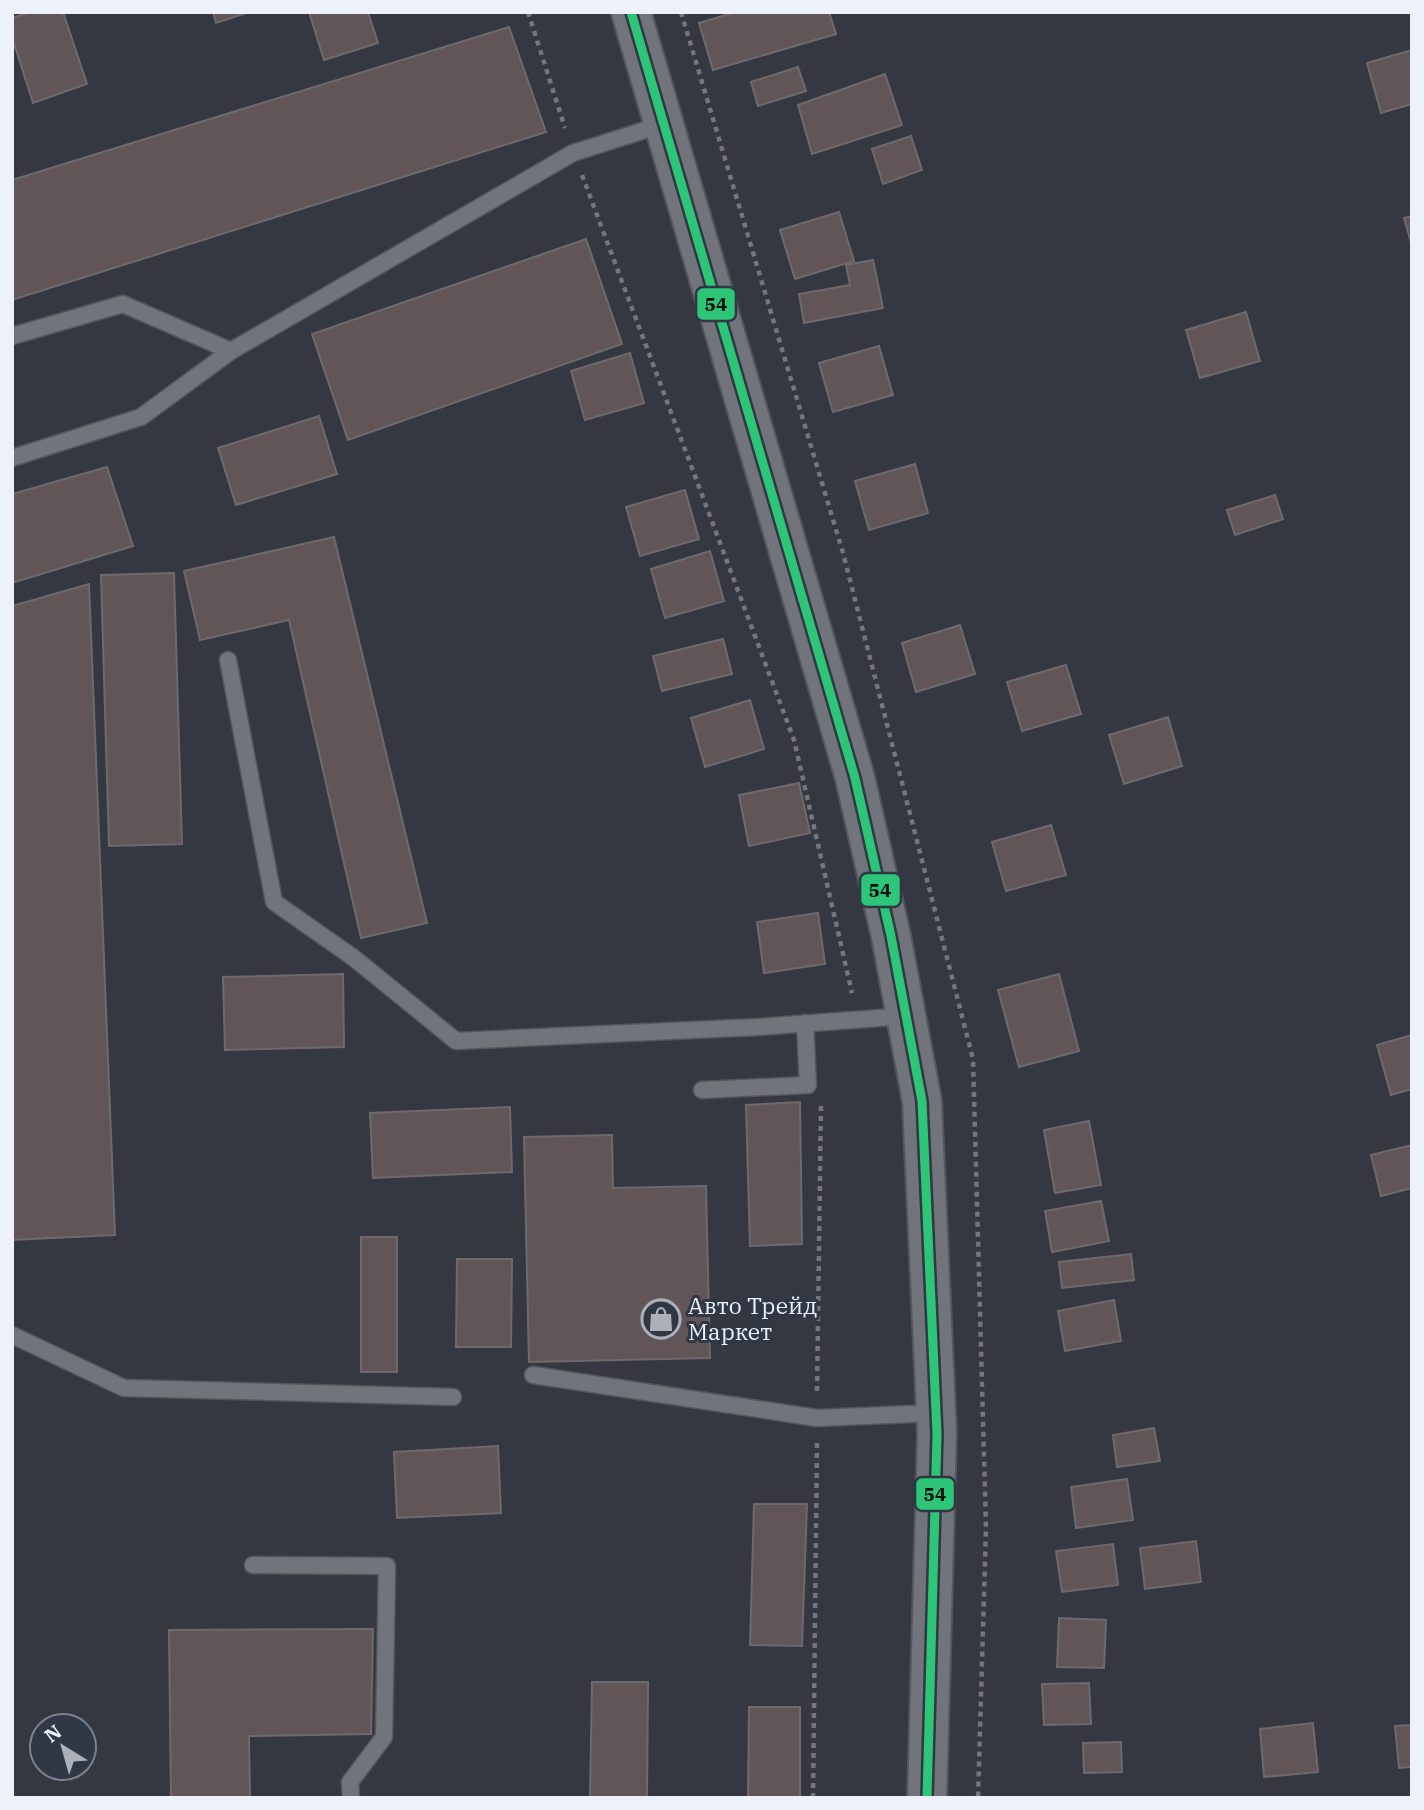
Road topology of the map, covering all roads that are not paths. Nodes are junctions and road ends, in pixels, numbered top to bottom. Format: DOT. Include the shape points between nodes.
graph roads {
  1 [pos="631,12"];
  2 [pos="664,124"];
  3 [pos="12,336"];
  4 [pos="231,351"];
  5 [pos="12,458"];
  6 [pos="228,660"];
  7 [pos="906,1016"];
  8 [pos="813,1023"];
  9 [pos="702,1090"];
  10 [pos="12,1335"];
  11 [pos="533,1374"];
  12 [pos="453,1397"];
  13 [pos="936,1413"];
  14 [pos="253,1565"];
  15 [pos="351,1798"];
  16 [pos="927,1798"];
  1 -- 2 [label="main road"];
  2 -- 4 [label="lane" via="573,153"];
  2 -- 7 [label="main road" via="855,778"];
  3 -- 4 [label="lane" via="123,304"];
  4 -- 5 [label="lane" via="141,417"];
  6 -- 8 [label="lane" via="275,902 354,958 456,1041"];
  7 -- 8 [label="lane"];
  7 -- 13 [label="main road" via="922,1101"];
  8 -- 9 [label="lane" via="808,1085"];
  10 -- 12 [label="lane" via="124,1388"];
  11 -- 13 [label="lane" via="817,1418"];
  13 -- 16 [label="main road"];
  14 -- 15 [label="lane" via="387,1566 384,1737 350,1782"];
}
